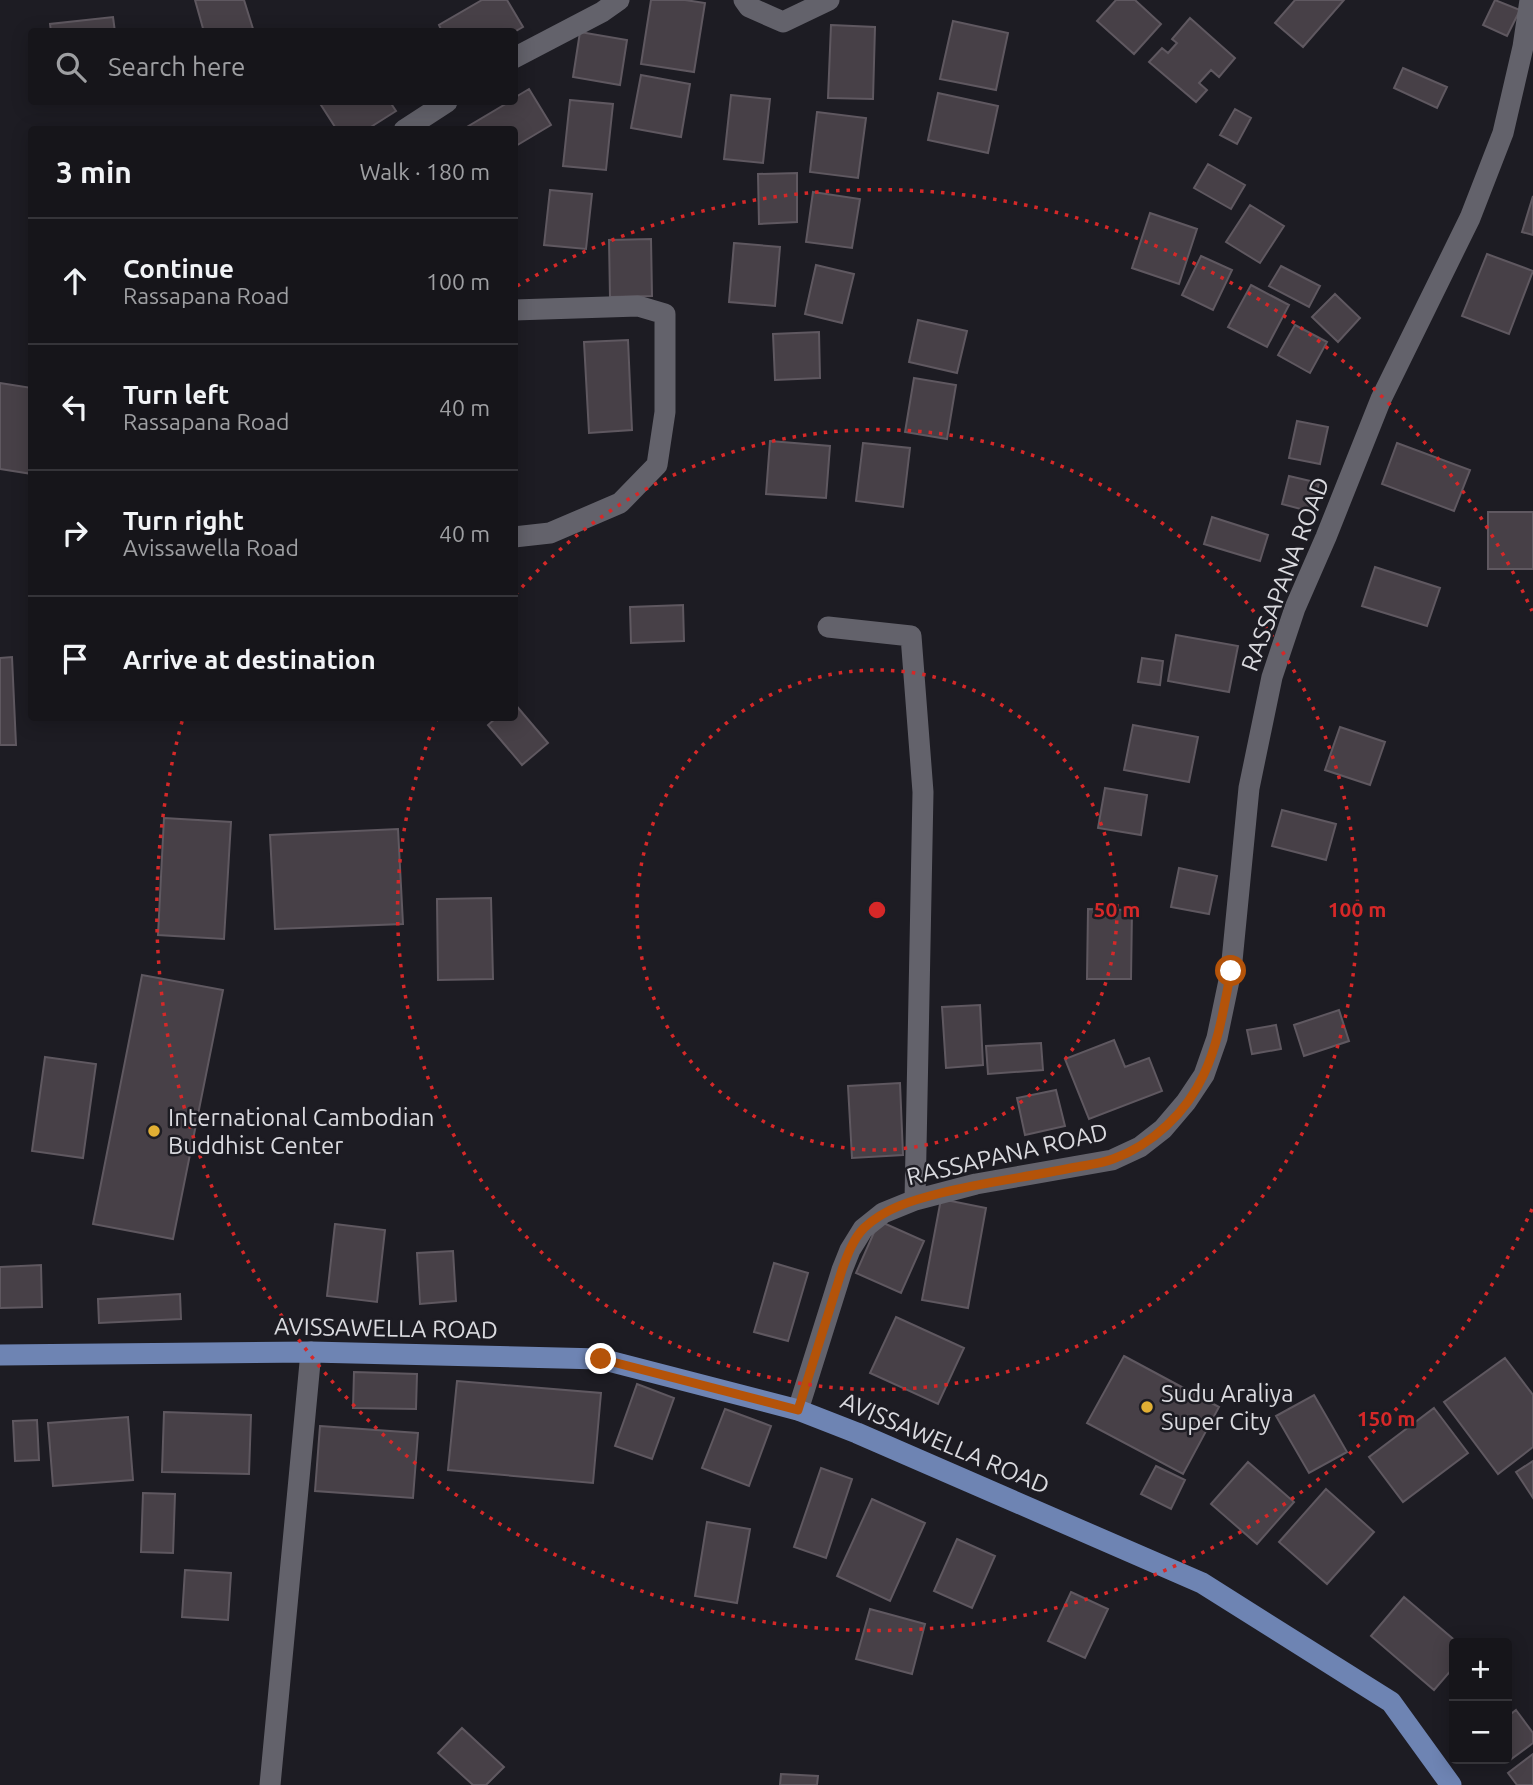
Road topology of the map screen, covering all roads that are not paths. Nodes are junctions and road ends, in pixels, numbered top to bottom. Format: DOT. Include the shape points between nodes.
graph roads {
  1 [pos="619,0"];
  2 [pos="744,0"];
  3 [pos="829,0"];
  4 [pos="1530,0"];
  5 [pos="518,56"];
  6 [pos="442,105"];
  7 [pos="410,126"];
  8 [pos="518,310"];
  9 [pos="518,537"];
  10 [pos="828,627"];
  11 [pos="915,1200"];
  12 [pos="311,1352"];
  13 [pos="0,1355"];
  14 [pos="798,1410"];
  15 [pos="270,1785"];
  16 [pos="1451,1785"];
  1 -- 5 [label="street"];
  2 -- 3 [label="street" via="749,7 783,22"];
  4 -- 11 [label="street, RASSAPANA ROAD" via="1503,133 1470,218 1381,399 1295,608 1272,677 1249,788 1231,971 1204,1075 1163,1129 1112,1160 976,1184"];
  6 -- 7 [label="street"];
  8 -- 9 [label="street" via="638,306 665,314 666,344 665,412 657,465 620,503 550,533"];
  10 -- 11 [label="street" via="911,636 923,792"];
  11 -- 14 [label="street, RASSAPANA ROAD" via="883,1213 863,1229 850,1250"];
  12 -- 13 [label="main road, AVISSAWELLA ROAD"];
  12 -- 14 [label="main road, AVISSAWELLA ROAD" via="601,1359"];
  12 -- 15 [label="street"];
  14 -- 16 [label="main road, AVISSAWELLA ROAD" via="1202,1583 1391,1702"];
}
